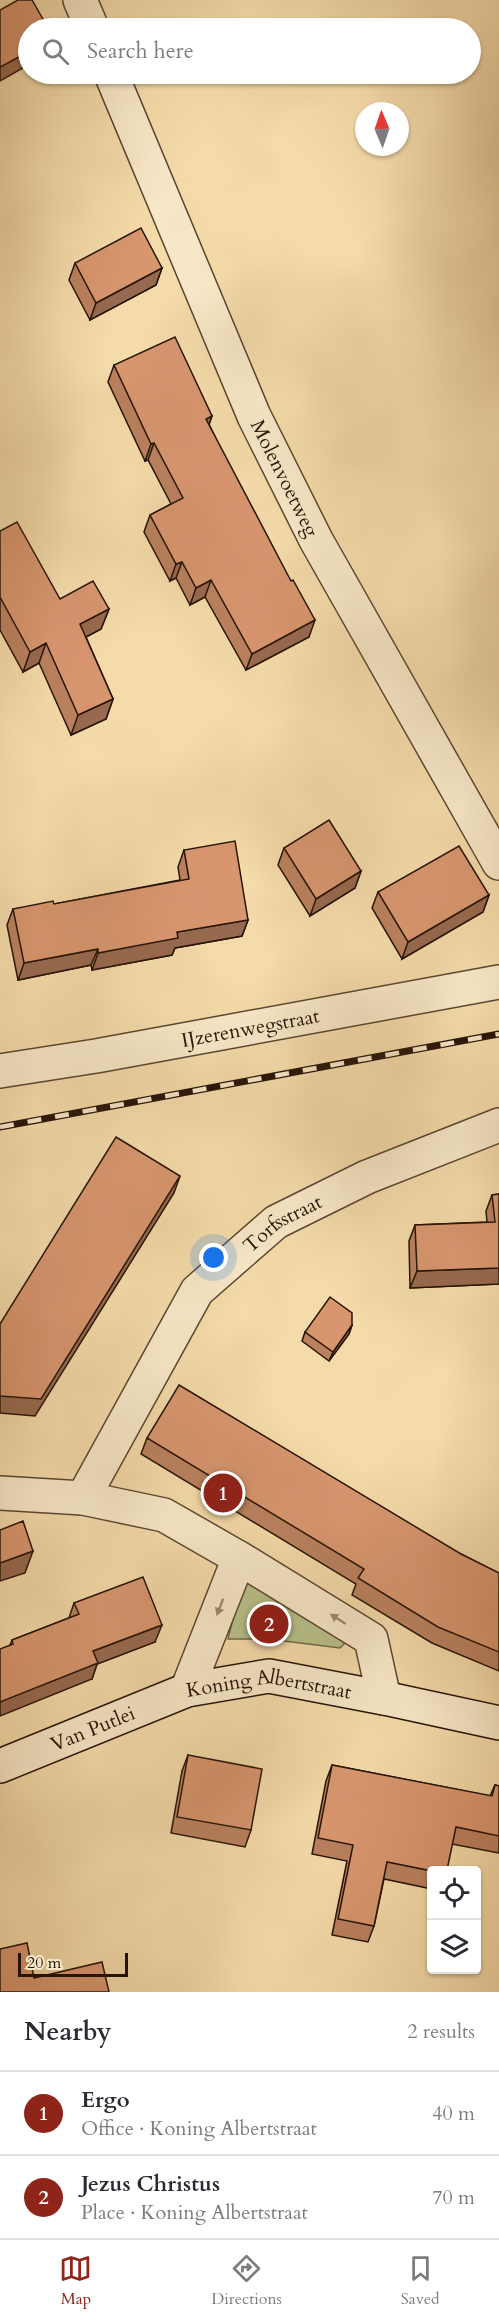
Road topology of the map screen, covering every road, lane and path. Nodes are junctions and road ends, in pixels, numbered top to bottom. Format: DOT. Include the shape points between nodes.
graph roads {
  1 [pos="81,0"];
  2 [pos="88,18"];
  3 [pos="115,84"];
  4 [pos="499,863"];
  5 [pos="499,982"];
  6 [pos="0,1071"];
  7 [pos="499,1125"];
  8 [pos="0,1493"];
  9 [pos="83,1498"];
  10 [pos="239,1558"];
  11 [pos="187,1690"];
  12 [pos="384,1698"];
  13 [pos="499,1723"];
  14 [pos="0,1766"];
  1 -- 2 [label="street"];
  3 -- 4 [label="street, Molenvoetweg" via="254,416 316,540"];
  5 -- 6 [label="street, IJzerenwegstraat"];
  7 -- 9 [label="street, Torfsstraat" via="367,1177 276,1222 197,1291"];
  8 -- 9 [label="street, Koning Albertstraat"];
  9 -- 10 [label="street, Koning Albertstraat" via="164,1515"];
  10 -- 11 [label="street, Koning Albertstraat, one-way"];
  12 -- 10 [label="street, Koning Albertstraat, one-way" via="371,1639"];
  11 -- 12 [label="street, Koning Albertstraat" via="269,1676"];
  11 -- 14 [label="street, Van Putlei"];
  12 -- 13 [label="street, Koning Albertstraat"];
}
